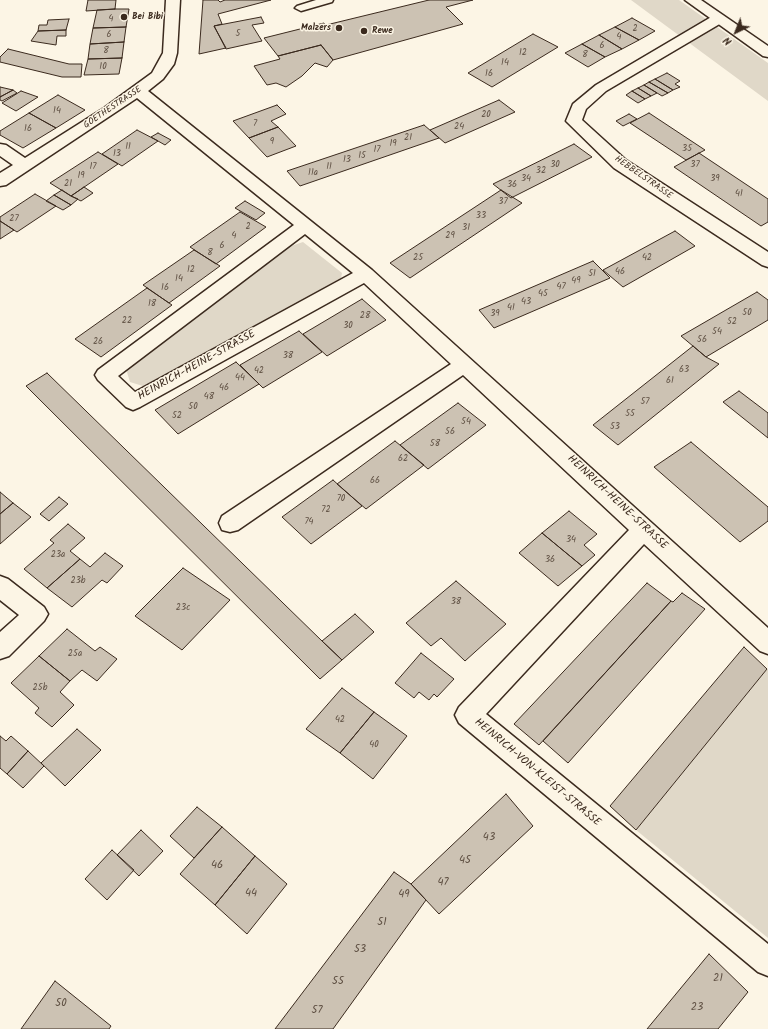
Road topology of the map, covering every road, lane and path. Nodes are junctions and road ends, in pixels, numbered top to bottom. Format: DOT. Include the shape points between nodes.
graph roads {
  1 [pos="173,0"];
  2 [pos="328,0"];
  3 [pos="692,0"];
  4 [pos="301,8"];
  5 [pos="718,19"];
  6 [pos="768,53"];
  7 [pos="138,91"];
  8 [pos="0,149"];
  9 [pos="24,165"];
  10 [pos="0,181"];
  11 [pos="306,225"];
  12 [pos="768,261"];
  13 [pos="366,274"];
  14 [pos="465,364"];
  15 [pos="230,523"];
  16 [pos="644,529"];
  17 [pos="0,586"];
  18 [pos="768,643"];
  19 [pos="0,648"];
  20 [pos="768,962"];
  1 -- 7 [label="street, GOETHESTRASSE" via="172,42 166,64 158,76"];
  2 -- 4 [label="lane"];
  3 -- 5 [label="street"];
  5 -- 6 [label="street"];
  5 -- 12 [label="street, HEBBELSTRASSE" via="601,88 579,107 574,121 620,164"];
  7 -- 9 [label="street, GOETHESTRASSE"];
  7 -- 11 [label="street, HEINRICH-HEINE-STRASSE"];
  8 -- 9 [label="street"];
  9 -- 10 [label="street, GOETHESTRASSE"];
  11 -- 13 [label="street, HEINRICH-HEINE-STRASSE"];
  11 -- 13 [label="street, HEINRICH-HEINE-STRASSE" via="105,375 132,402"];
  13 -- 14 [label="street, HEINRICH-HEINE-STRASSE"];
  14 -- 15 [label="street"];
  14 -- 16 [label="street, HEINRICH-HEINE-STRASSE"];
  16 -- 18 [label="street, HEINRICH-HEINE-STRASSE"];
  16 -- 20 [label="street, HEINRICH-VON-KLEIST-STRASSE" via="468,715"];
  17 -- 19 [label="street" via="36,614"];
}
